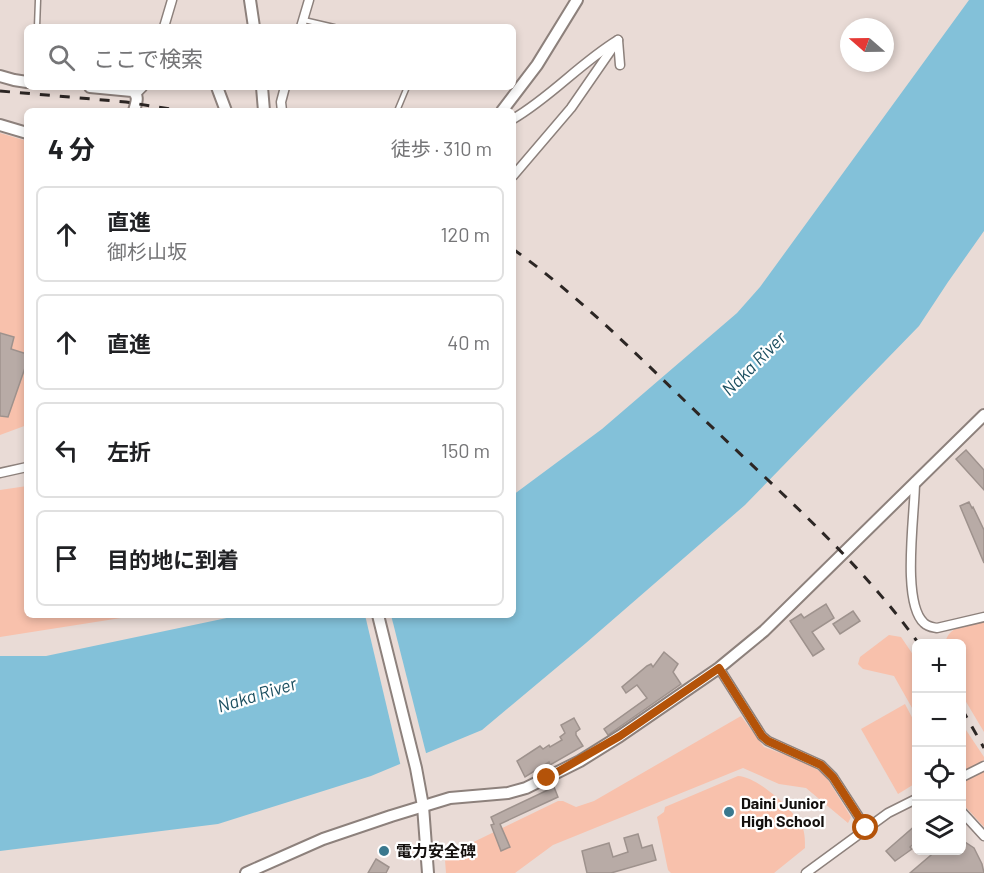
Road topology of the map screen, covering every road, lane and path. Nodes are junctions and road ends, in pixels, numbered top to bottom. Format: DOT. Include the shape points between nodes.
graph roads {
  1 [pos="38,0"];
  2 [pos="172,0"];
  3 [pos="250,0"];
  4 [pos="309,0"];
  5 [pos="577,0"];
  6 [pos="302,23"];
  7 [pos="37,24"];
  8 [pos="165,24"];
  9 [pos="254,24"];
  10 [pos="618,40"];
  11 [pos="620,65"];
  12 [pos="0,76"];
  13 [pos="24,81"];
  14 [pos="122,90"];
  15 [pos="139,90"];
  16 [pos="218,90"];
  17 [pos="262,90"];
  18 [pos="284,90"];
  19 [pos="406,90"];
  20 [pos="135,108"];
  21 [pos="225,108"];
  22 [pos="264,108"];
  23 [pos="282,108"];
  24 [pos="398,108"];
  25 [pos="504,108"];
  26 [pos="516,117"];
  27 [pos="0,125"];
  28 [pos="24,132"];
  29 [pos="516,172"];
  30 [pos="984,415"];
  31 [pos="24,467"];
  32 [pos="0,473"];
  33 [pos="915,482"];
  34 [pos="984,617"];
  35 [pos="379,618"];
  36 [pos="719,668"];
  37 [pos="984,765"];
  38 [pos="966,775"];
  39 [pos="912,801"];
  40 [pos="423,806"];
  41 [pos="966,816"];
  42 [pos="866,828"];
  43 [pos="984,836"];
  44 [pos="246,873"];
  45 [pos="428,873"];
  46 [pos="806,873"];
  1 -- 7 [label="lane"];
  2 -- 8 [label="street"];
  3 -- 9 [label="street"];
  4 -- 6 [label="street"];
  5 -- 25 [label="street" via="537,65"];
  10 -- 11 [label="street"];
  10 -- 26 [label="street"];
  10 -- 29 [label="street" via="571,108"];
  12 -- 13 [label="street"];
  14 -- 15 [label="street"];
  15 -- 20 [label="street"];
  16 -- 21 [label="street"];
  17 -- 22 [label="street"];
  18 -- 23 [label="street"];
  19 -- 24 [label="lane"];
  27 -- 28 [label="street"];
  30 -- 33 [label="street"];
  31 -- 32 [label="street"];
  33 -- 34 [label="street" via="912,581 921,620 929,627 937,627"];
  33 -- 36 [label="street" via="791,606"];
  35 -- 40 [label="street"];
  36 -- 40 [label="street" via="620,736 547,778 508,793 450,798"];
  36 -- 42 [label="street" via="762,736 821,765"];
  37 -- 38 [label="street"];
  39 -- 42 [label="street"];
  40 -- 44 [label="street" via="324,839"];
  40 -- 45 [label="street"];
  41 -- 43 [label="street"];
  42 -- 46 [label="street"];
}
